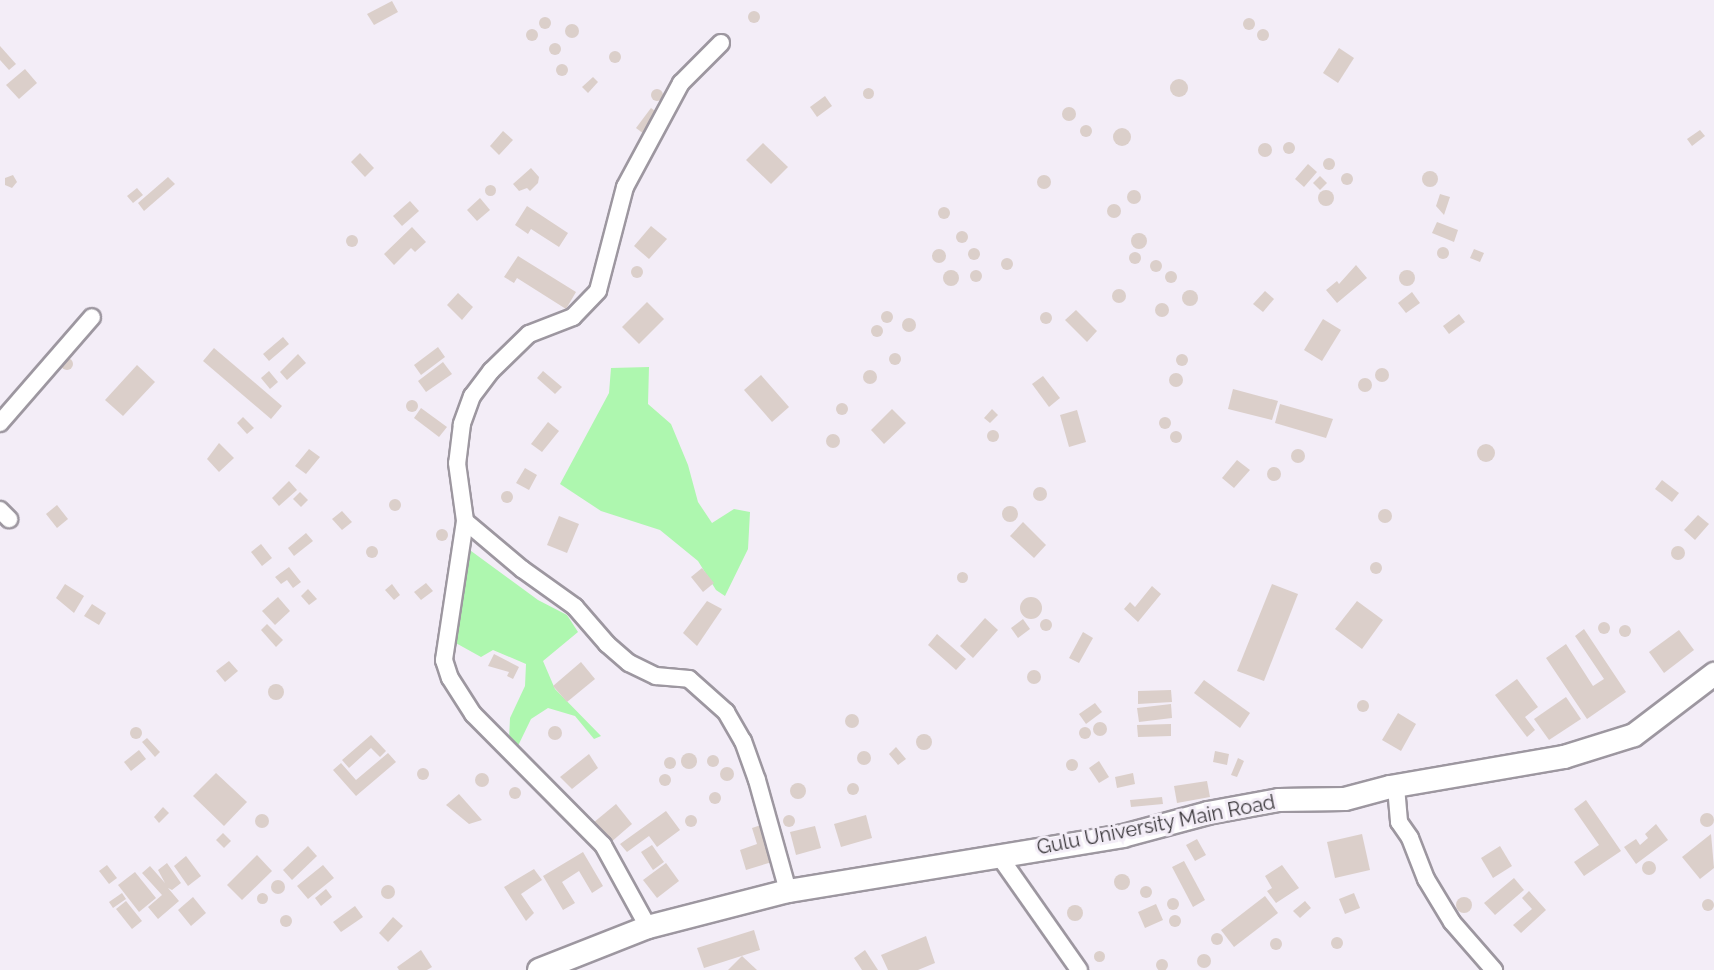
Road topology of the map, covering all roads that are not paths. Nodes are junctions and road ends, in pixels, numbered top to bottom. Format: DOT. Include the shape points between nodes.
graph roads {
  1 [pos="721,43"];
  2 [pos="92,317"];
  3 [pos="0,423"];
  4 [pos="465,521"];
  5 [pos="1714,674"];
  6 [pos="1396,787"];
  7 [pos="999,856"];
  8 [pos="788,891"];
  9 [pos="648,927"];
  10 [pos="539,970"];
  11 [pos="1079,970"];
  12 [pos="1494,970"];
  1 -- 4 [label="street" via="681,83 625,187 598,291 573,317 539,329 512,347 472,396 458,448"];
  2 -- 3 [label="street"];
  4 -- 8 [label="street" via="575,607 629,663 656,676 689,679 726,712 757,780"];
  4 -- 9 [label="street" via="444,660 450,678 473,714 603,845"];
  5 -- 6 [label="street, Gulu University Main Road" via="1658,719 1607,746"];
  6 -- 7 [label="street, Gulu University Main Road" via="1345,799 1279,800 1123,836"];
  6 -- 12 [label="street" via="1399,822 1426,879 1452,922"];
  7 -- 8 [label="street, Gulu University Main Road"];
  7 -- 11 [label="street"];
  8 -- 9 [label="street, Gulu University Main Road"];
  9 -- 10 [label="street, Gulu University Main Road"];
}
